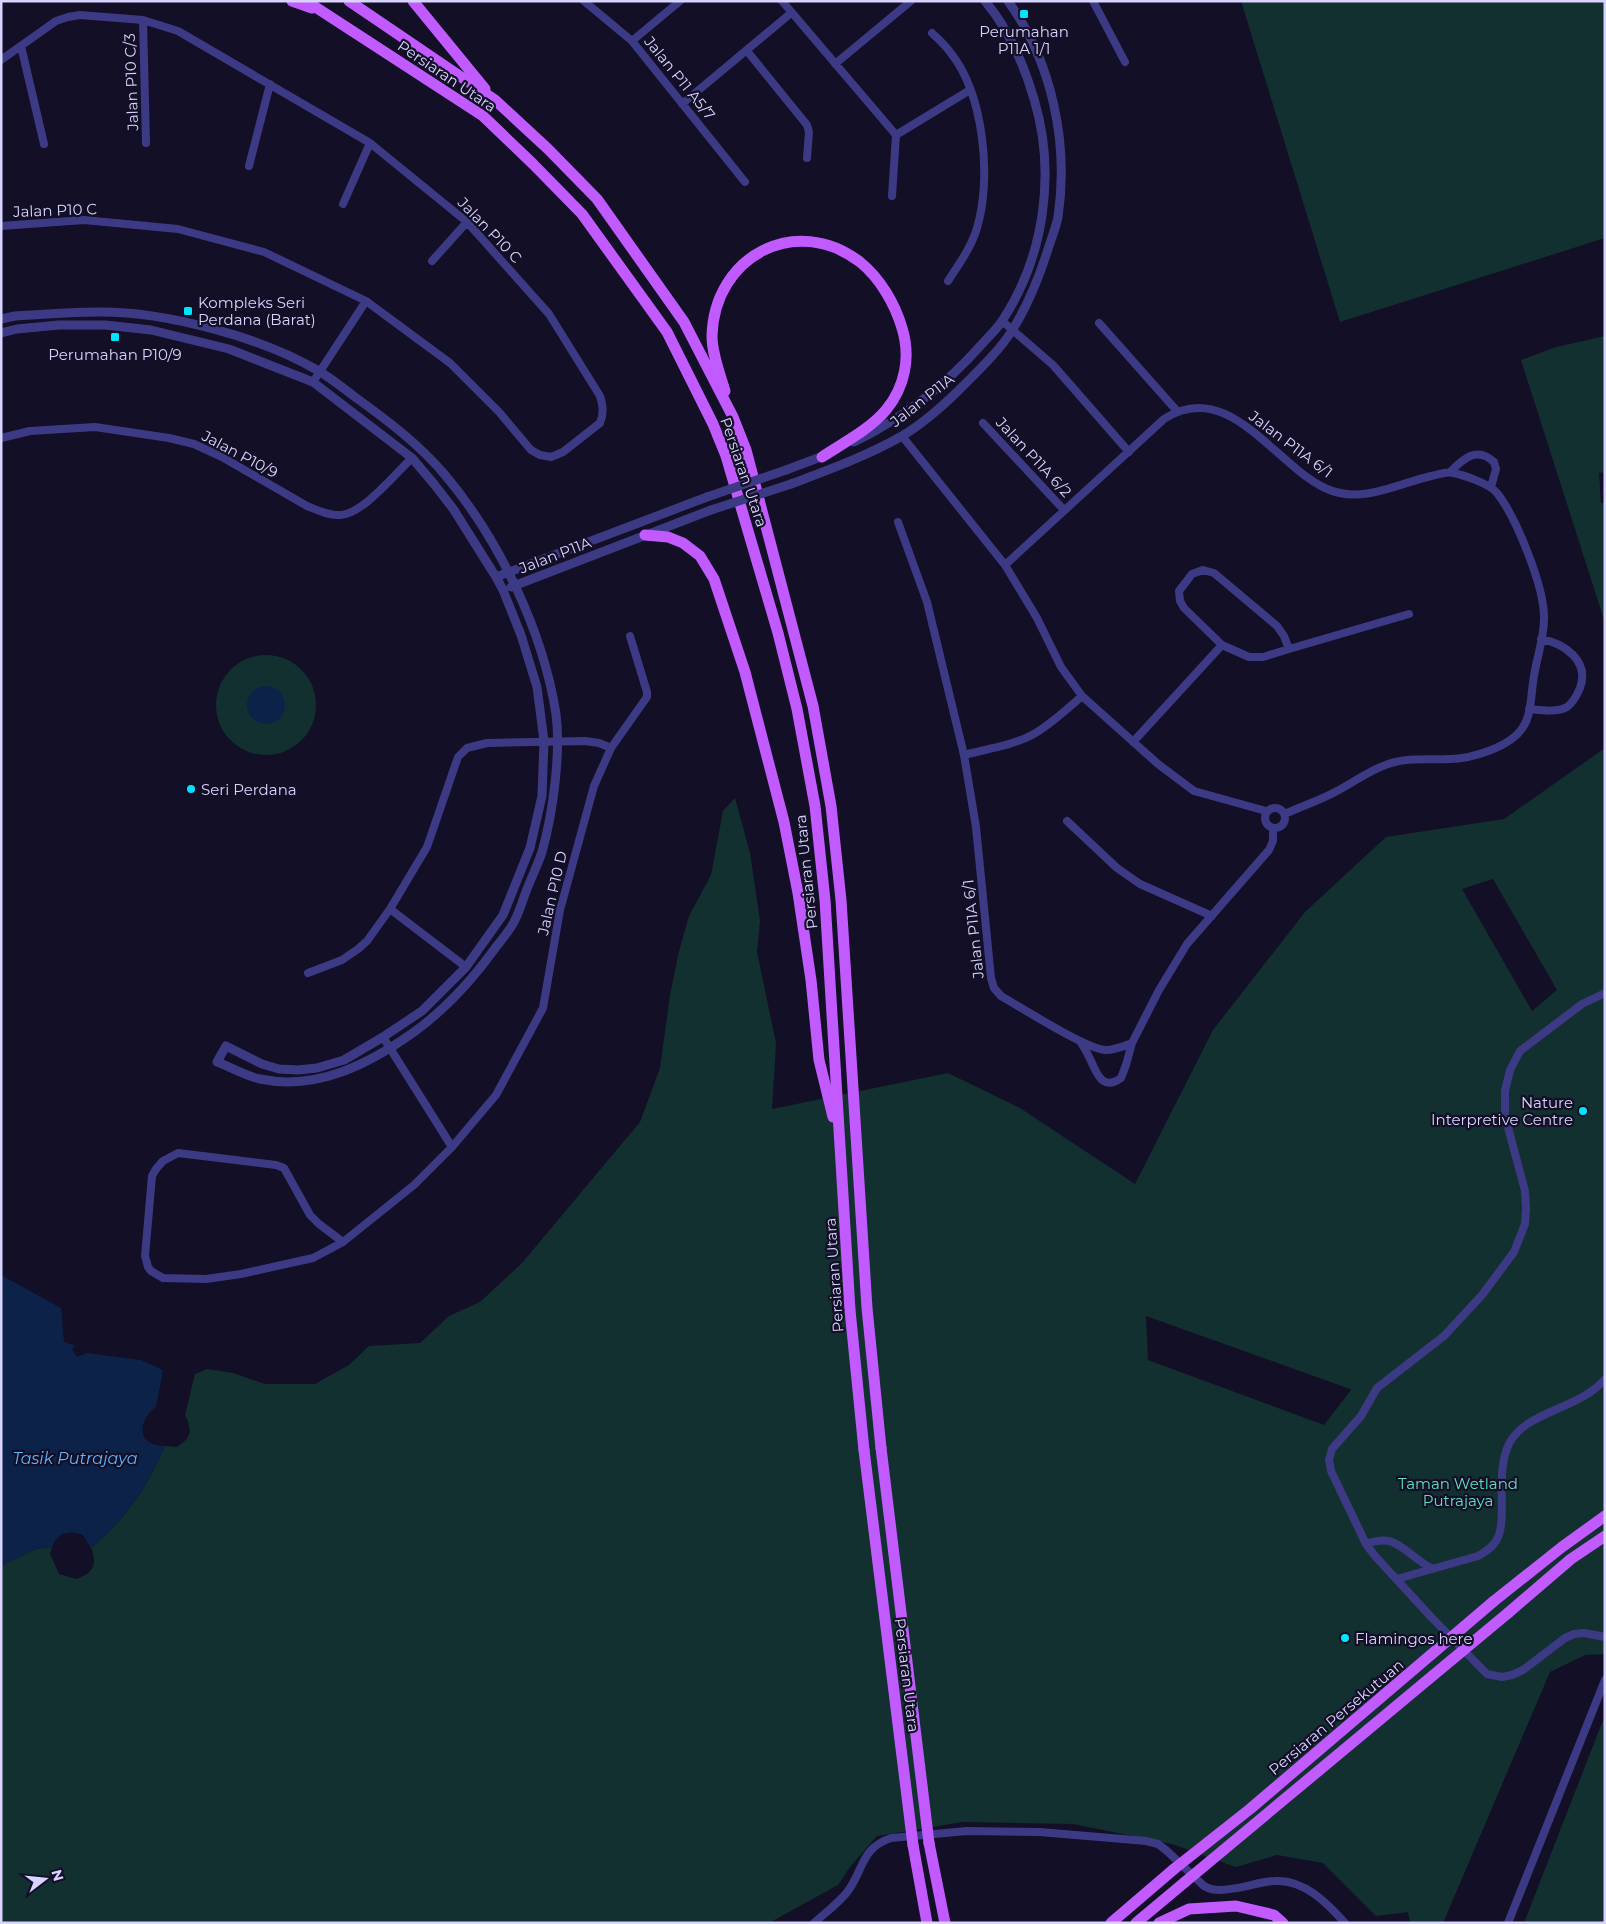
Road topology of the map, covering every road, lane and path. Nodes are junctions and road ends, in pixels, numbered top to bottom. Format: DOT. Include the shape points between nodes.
graph roads {
  1 [pos="292,1"];
  2 [pos="306,1"];
  3 [pos="349,1"];
  4 [pos="413,1"];
  5 [pos="584,1"];
  6 [pos="680,1"];
  7 [pos="782,1"];
  8 [pos="911,1"];
  9 [pos="984,1"];
  10 [pos="1008,1"];
  11 [pos="1093,1"];
  12 [pos="791,13"];
  13 [pos="328,14"];
  14 [pos="143,20"];
  15 [pos="932,33"];
  16 [pos="632,41"];
  17 [pos="21,46"];
  18 [pos="747,51"];
  19 [pos="1,60"];
  20 [pos="1125,62"];
  21 [pos="835,64"];
  22 [pos="270,84"];
  23 [pos="970,90"];
  24 [pos="495,100"];
  25 [pos="682,104"];
  26 [pos="896,135"];
  27 [pos="146,143"];
  28 [pos="370,143"];
  29 [pos="44,144"];
  30 [pos="807,158"];
  31 [pos="249,166"];
  32 [pos="745,182"];
  33 [pos="892,196"];
  34 [pos="343,204"];
  35 [pos="467,222"];
  36 [pos="1,226"];
  37 [pos="432,261"];
  38 [pos="948,281"];
  39 [pos="366,301"];
  40 [pos="1,319"];
  41 [pos="1002,321"];
  42 [pos="1099,323"];
  43 [pos="1012,330"];
  44 [pos="1,333"];
  45 [pos="319,371"];
  46 [pos="312,382"];
  47 [pos="1177,411"];
  48 [pos="733,418"];
  49 [pos="983,422"];
  50 [pos="902,436"];
  51 [pos="1,438"];
  52 [pos="1129,452"];
  53 [pos="822,457"];
  54 [pos="412,458"];
  55 [pos="1450,472"];
  56 [pos="1491,487"];
  57 [pos="1064,510"];
  58 [pos="898,522"];
  59 [pos="645,535"];
  60 [pos="1005,565"];
  61 [pos="510,572"];
  62 [pos="496,577"];
  63 [pos="515,585"];
  64 [pos="503,590"];
  65 [pos="1409,614"];
  66 [pos="630,636"];
  67 [pos="1541,639"];
  68 [pos="1222,645"];
  69 [pos="1289,648"];
  70 [pos="1082,696"];
  71 [pos="1529,709"];
  72 [pos="558,740"];
  73 [pos="544,741"];
  74 [pos="1133,742"];
  75 [pos="612,748"];
  76 [pos="964,755"];
  77 [pos="1266,811"];
  78 [pos="1285,814"];
  79 [pos="1067,821"];
  80 [pos="1273,829"];
  81 [pos="390,909"];
  82 [pos="1212,916"];
  83 [pos="466,967"];
  84 [pos="308,973"];
  85 [pos="1605,993"];
  86 [pos="383,1038"];
  87 [pos="1079,1040"];
  88 [pos="1132,1043"];
  89 [pos="390,1049"];
  90 [pos="840,1146"];
  91 [pos="452,1147"];
  92 [pos="343,1242"];
  93 [pos="1605,1379"];
  94 [pos="1605,1516"];
  95 [pos="1605,1536"];
  96 [pos="1366,1544"];
  97 [pos="1433,1569"];
  98 [pos="1397,1580"];
  99 [pos="1605,1637"];
  100 [pos="1605,1680"];
  101 [pos="814,1923"];
  102 [pos="927,1923"];
  103 [pos="945,1923"];
  104 [pos="1111,1923"];
  105 [pos="1136,1923"];
  106 [pos="1159,1923"];
  107 [pos="1283,1923"];
  108 [pos="1345,1923"];
  109 [pos="1508,1923"];
  1 -- 13 [label="main road"];
  2 -- 13 [label="main road, Persiaran Utara"];
  3 -- 24 [label="main road, Persiaran Utara"];
  4 -- 24 [label="main road"];
  5 -- 16 [label="street, Jalan P11 A5/7"];
  6 -- 16 [label="street"];
  7 -- 12 [label="street"];
  8 -- 21 [label="street"];
  9 -- 41 [label="street, Jalan P11A" via="1001,23 1028,78 1045,153 1043,218 1026,275"];
  10 -- 43 [label="street, Jalan P11A" via="1028,32 1045,74 1055,110 1061,152 1057,219 1038,280"];
  11 -- 20 [label="street"];
  12 -- 18 [label="street"];
  12 -- 21 [label="street"];
  13 -- 90 [label="main road, Persiaran Utara" via="483,116 582,214 667,332 713,424 726,456 778,633 807,758 826,900"];
  14 -- 17 [label="street, Jalan P10 C" via="68,17 56,21"];
  14 -- 22 [label="street, Jalan P10 C" via="178,31"];
  14 -- 27 [label="street, Jalan P10 C/3"];
  15 -- 23 [label="street" via="951,53"];
  16 -- 25 [label="street, Jalan P11 A5/7"];
  17 -- 19 [label="street, Jalan P10 C"];
  17 -- 29 [label="street"];
  18 -- 25 [label="street"];
  18 -- 30 [label="street" via="807,125"];
  21 -- 26 [label="street"];
  22 -- 28 [label="street, Jalan P10 C"];
  22 -- 31 [label="street"];
  23 -- 26 [label="street"];
  23 -- 38 [label="street" via="983,142 984,185 978,228 968,251"];
  24 -- 48 [label="main road, Persiaran Utara" via="597,199 684,322"];
  25 -- 32 [label="street, Jalan P11 A5/7"];
  26 -- 33 [label="street"];
  28 -- 34 [label="street"];
  28 -- 35 [label="street, Jalan P10 C"];
  35 -- 37 [label="street"];
  35 -- 39 [label="street, Jalan P10 C" via="549,314 600,396 603,407 600,423 563,452 551,456 531,450 450,363"];
  36 -- 39 [label="street, Jalan P10 C" via="84,220 178,229 264,252"];
  39 -- 45 [label="street"];
  40 -- 45 [label="street" via="86,312 151,316 233,335 277,350"];
  41 -- 43 [label="street"];
  41 -- 53 [label="street, Jalan P11A" via="973,354 918,404"];
  42 -- 47 [label="street"];
  43 -- 50 [label="street, Jalan P11A" via="985,365 953,396"];
  43 -- 52 [label="street" via="1053,365"];
  44 -- 46 [label="street" via="59,325 151,330 229,349"];
  45 -- 46 [label="street"];
  45 -- 61 [label="street" via="382,416 421,450 465,502"];
  46 -- 54 [label="street"];
  47 -- 52 [label="street, Jalan P11A 6/1"];
  47 -- 55 [label="street, Jalan P11A 6/1" via="1218,410 1248,427 1309,478 1337,494 1372,493"];
  48 -- 53 [label="main road" via="712,338 714,317 734,271 749,258 774,246 802,242 833,247 860,262 881,286 900,320 906,354 899,391 886,410 869,426"];
  48 -- 103 [label="main road, Persiaran Utara, bridge" via="746,450 794,629 813,706 831,806 841,900 867,1308 881,1448 929,1843"];
  49 -- 57 [label="street, Jalan P11A 6/2"];
  50 -- 59 [label="street, Jalan P11A, bridge" via="826,471"];
  50 -- 60 [label="street"];
  51 -- 54 [label="street, Jalan P10/9" via="30,431 95,427 178,440 222,457 307,506 339,516 359,509"];
  52 -- 57 [label="street, Jalan P11A 6/1"];
  53 -- 61 [label="street, Jalan P11A, bridge" via="706,497"];
  54 -- 62 [label="street" via="454,510"];
  55 -- 56 [label="street"];
  55 -- 56 [label="street" via="1473,454 1482,455 1494,462 1496,469"];
  56 -- 67 [label="street" via="1516,528 1540,586 1544,619"];
  57 -- 60 [label="street, Jalan P11A 6/1"];
  58 -- 76 [label="street, Jalan P11A 6/1" via="927,602"];
  59 -- 63 [label="street, Jalan P11A"];
  59 -- 90 [label="main road" via="668,537 700,556 714,579 745,672 784,822 811,980 819,1060"];
  60 -- 70 [label="street" via="1037,618 1061,668"];
  61 -- 62 [label="street, Jalan P11A"];
  61 -- 63 [label="street"];
  62 -- 64 [label="street"];
  63 -- 64 [label="street, Jalan P11A"];
  63 -- 72 [label="street" via="543,660 556,712"];
  64 -- 73 [label="street" via="537,687"];
  65 -- 69 [label="street"];
  66 -- 75 [label="street, Jalan P10 D" via="647,697"];
  67 -- 71 [label="street"];
  67 -- 71 [label="street" via="1568,649 1582,670 1582,682 1578,694 1567,707 1546,711"];
  68 -- 69 [label="street" via="1249,657 1263,657"];
  68 -- 69 [label="street" via="1184,608 1180,600 1179,591 1192,574 1204,570 1214,573 1277,626"];
  68 -- 74 [label="street"];
  70 -- 74 [label="street"];
  70 -- 76 [label="street" via="1049,724 1030,735"];
  71 -- 78 [label="street" via="1524,726 1505,745 1452,760 1418,758 1389,763"];
  72 -- 73 [label="street"];
  72 -- 75 [label="street" via="599,743"];
  72 -- 89 [label="street" via="553,799 542,851 515,921 475,976 428,1021"];
  73 -- 81 [label="street" via="487,742 467,748 458,757 427,847"];
  73 -- 83 [label="street" via="542,796 530,848 503,915"];
  74 -- 77 [label="street" via="1194,791"];
  75 -- 91 [label="street, Jalan P10 D" via="594,786 560,910 543,1008 496,1095"];
  76 -- 87 [label="street, Jalan P11A 6/1" via="976,827 994,988 1001,996"];
  77 -- 78 [label="street" via="1280,808"];
  77 -- 80 [label="street" via="1266,825"];
  78 -- 80 [label="street" via="1285,822"];
  79 -- 82 [label="street" via="1117,868 1140,884"];
  80 -- 82 [label="street" via="1273,841 1268,850"];
  81 -- 83 [label="street"];
  81 -- 84 [label="street" via="358,949 342,960"];
  82 -- 88 [label="street" via="1187,944"];
  83 -- 86 [label="street" via="422,1011"];
  85 -- 96 [label="street" via="1582,1004 1520,1051 1510,1070 1505,1091 1505,1116 1525,1192 1526,1209 1525,1224 1514,1252 1482,1296 1444,1336 1378,1388 1361,1416 1332,1449 1331,1471"];
  86 -- 89 [label="street"];
  86 -- 89 [label="street" via="344,1060 317,1068 279,1069 226,1046 217,1062 258,1078 300,1082 350,1070"];
  87 -- 88 [label="street, Jalan P11A 6/1" via="1108,1050"];
  87 -- 88 [label="street" via="1097,1075 1110,1083 1120,1078"];
  89 -- 91 [label="street"];
  90 -- 102 [label="main road, Persiaran Utara, bridge" via="850,1310 864,1450 913,1845"];
  91 -- 92 [label="street, Jalan P10 D" via="414,1185"];
  92 -- 92 [label="street, Jalan P10 D" via="313,1258 241,1274 206,1279 163,1278 151,1271 145,1256 152,1176 163,1161 178,1152 276,1165 284,1168 310,1215"];
  93 -- 97 [label="street" via="1579,1400 1535,1419 1517,1432 1504,1454 1500,1528 1495,1543 1478,1556"];
  94 -- 104 [label="main road, Persiaran Persekutuan, bridge" via="1494,1601 1250,1810"];
  95 -- 105 [label="main road, Persiaran Persekutuan, bridge" via="1571,1559"];
  96 -- 97 [label="street" via="1387,1540"];
  96 -- 98 [label="street"];
  97 -- 98 [label="street"];
  98 -- 99 [label="street" via="1487,1674 1494,1676 1507,1676 1523,1670 1565,1638 1584,1633"];
  100 -- 109 [label="street"];
  101 -- 108 [label="street" via="848,1891 866,1855 882,1841 967,1831 1040,1832 1146,1841 1158,1844 1211,1890 1274,1881 1297,1884 1331,1907"];
  106 -- 107 [label="main road" via="1189,1908 1236,1906 1274,1915"];
}
